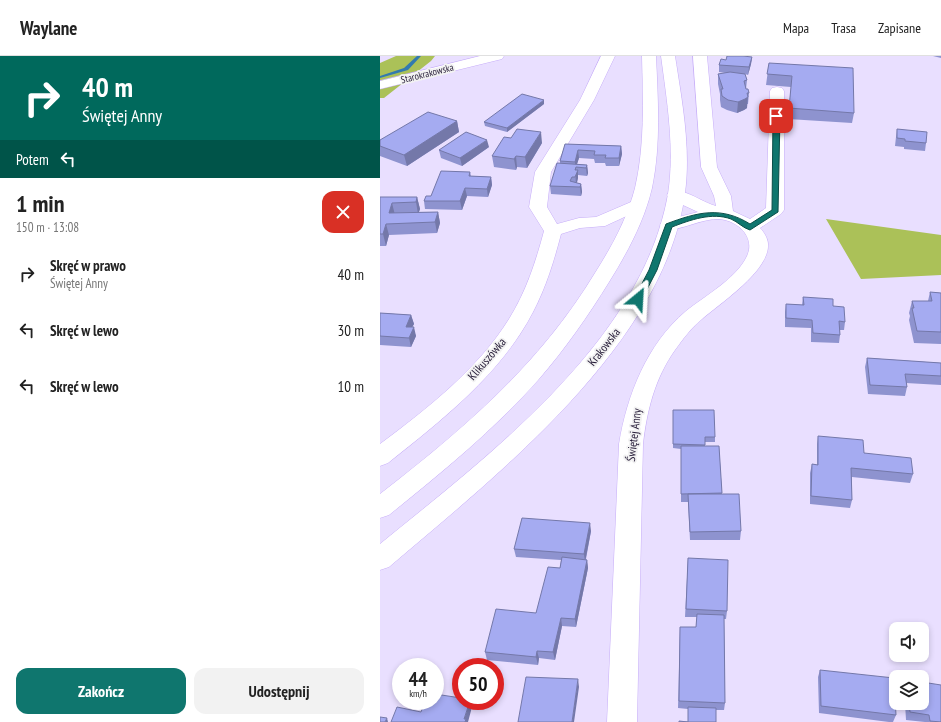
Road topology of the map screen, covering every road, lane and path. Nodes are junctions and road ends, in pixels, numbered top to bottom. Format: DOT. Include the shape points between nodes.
graph roads {
  1 [pos="497,56"];
  2 [pos="608,56"];
  3 [pos="649,56"];
  4 [pos="668,56"];
  5 [pos="700,56"];
  6 [pos="380,85"];
  7 [pos="777,91"];
  8 [pos="676,195"];
  9 [pos="638,204"];
  10 [pos="723,215"];
  11 [pos="598,222"];
  12 [pos="669,225"];
  13 [pos="750,228"];
  14 [pos="553,231"];
  15 [pos="627,235"];
  16 [pos="380,458"];
  17 [pos="380,508"];
  18 [pos="380,559"];
  19 [pos="622,722"];
  1 -- 6 [label="street, Starokrakowska"];
  2 -- 14 [label="street" via="587,100 543,172 538,207"];
  3 -- 9 [label="street" via="648,152"];
  4 -- 8 [label="street, Krakowska" via="675,112 678,165"];
  5 -- 10 [label="street" via="709,167 726,206"];
  7 -- 13 [label="street" via="775,210"];
  8 -- 10 [label="street"];
  8 -- 12 [label="street, Krakowska"];
  9 -- 11 [label="street"];
  9 -- 15 [label="street"];
  10 -- 12 [label="street" via="702,215"];
  10 -- 13 [label="street" via="735,218"];
  11 -- 14 [label="street" via="579,223"];
  11 -- 15 [label="street"];
  12 -- 18 [label="street, Krakowska" via="653,270 634,308 587,369 566,393 479,476"];
  13 -- 19 [label="street, Świętej Anny" via="758,240 759,253 754,262 675,335 658,359 641,392 631,444"];
  14 -- 16 [label="street, Klikuszówka" via="546,260 530,298 516,324 498,348 452,396"];
  15 -- 17 [label="street" via="577,316 520,386 433,467"];
}
